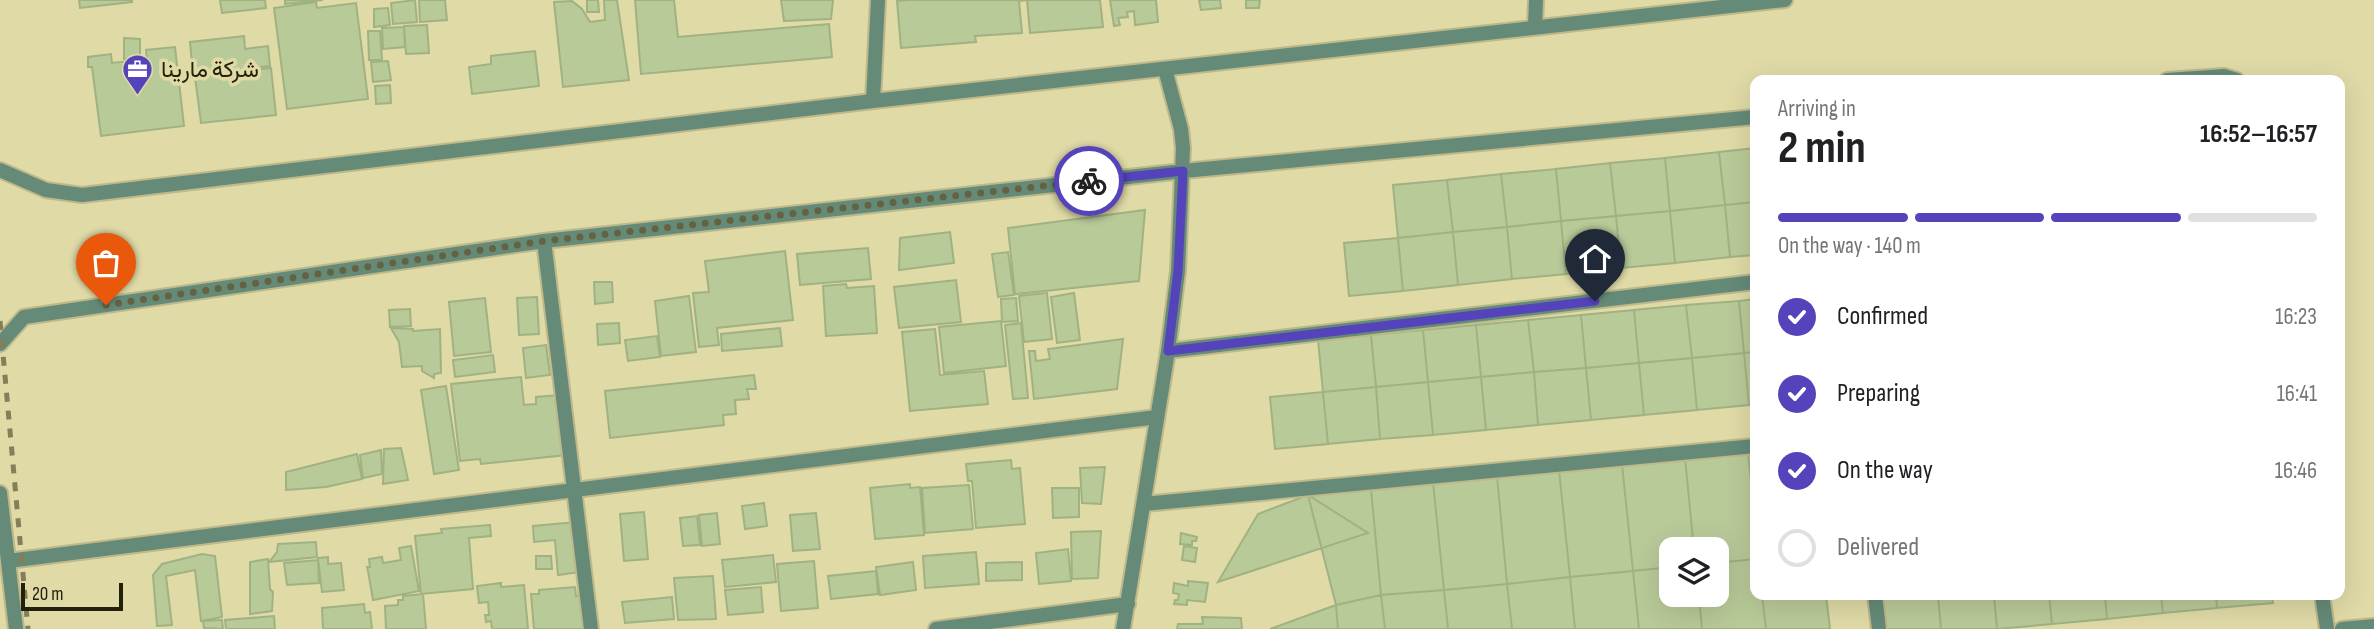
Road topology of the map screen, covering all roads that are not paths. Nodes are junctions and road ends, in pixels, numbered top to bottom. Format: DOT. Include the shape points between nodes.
graph roads {
  1 [pos="878,0"];
  2 [pos="1536,0"];
  3 [pos="1785,0"];
  4 [pos="1535,27"];
  5 [pos="1165,69"];
  6 [pos="873,101"];
  7 [pos="1750,117"];
  8 [pos="0,170"];
  9 [pos="1183,171"];
  10 [pos="544,241"];
  11 [pos="1750,283"];
  12 [pos="0,344"];
  13 [pos="1168,351"];
  14 [pos="1157,418"];
  15 [pos="1750,446"];
  16 [pos="574,490"];
  17 [pos="0,493"];
  18 [pos="1144,504"];
  19 [pos="8,561"];
  20 [pos="1876,600"];
  21 [pos="2323,600"];
  22 [pos="1128,604"];
  23 [pos="2374,626"];
  24 [pos="16,629"];
  25 [pos="592,629"];
  26 [pos="936,629"];
  27 [pos="1123,629"];
  28 [pos="1879,629"];
  29 [pos="2327,629"];
  30 [pos="2342,629"];
  1 -- 6 [label="street"];
  2 -- 4 [label="street"];
  3 -- 4 [label="street"];
  4 -- 5 [label="street"];
  5 -- 6 [label="street"];
  5 -- 9 [label="street" via="1181,129"];
  6 -- 8 [label="street" via="82,195 46,190"];
  7 -- 9 [label="street"];
  9 -- 10 [label="street"];
  9 -- 13 [label="street"];
  10 -- 12 [label="street" via="24,317"];
  10 -- 16 [label="street"];
  11 -- 13 [label="street"];
  13 -- 14 [label="street"];
  14 -- 16 [label="street"];
  14 -- 18 [label="street"];
  15 -- 18 [label="street"];
  16 -- 19 [label="street"];
  16 -- 25 [label="street"];
  17 -- 19 [label="street"];
  18 -- 22 [label="street"];
  19 -- 24 [label="street"];
  20 -- 28 [label="street"];
  21 -- 29 [label="street"];
  22 -- 26 [label="street"];
  22 -- 27 [label="street"];
  23 -- 30 [label="street"];
}
